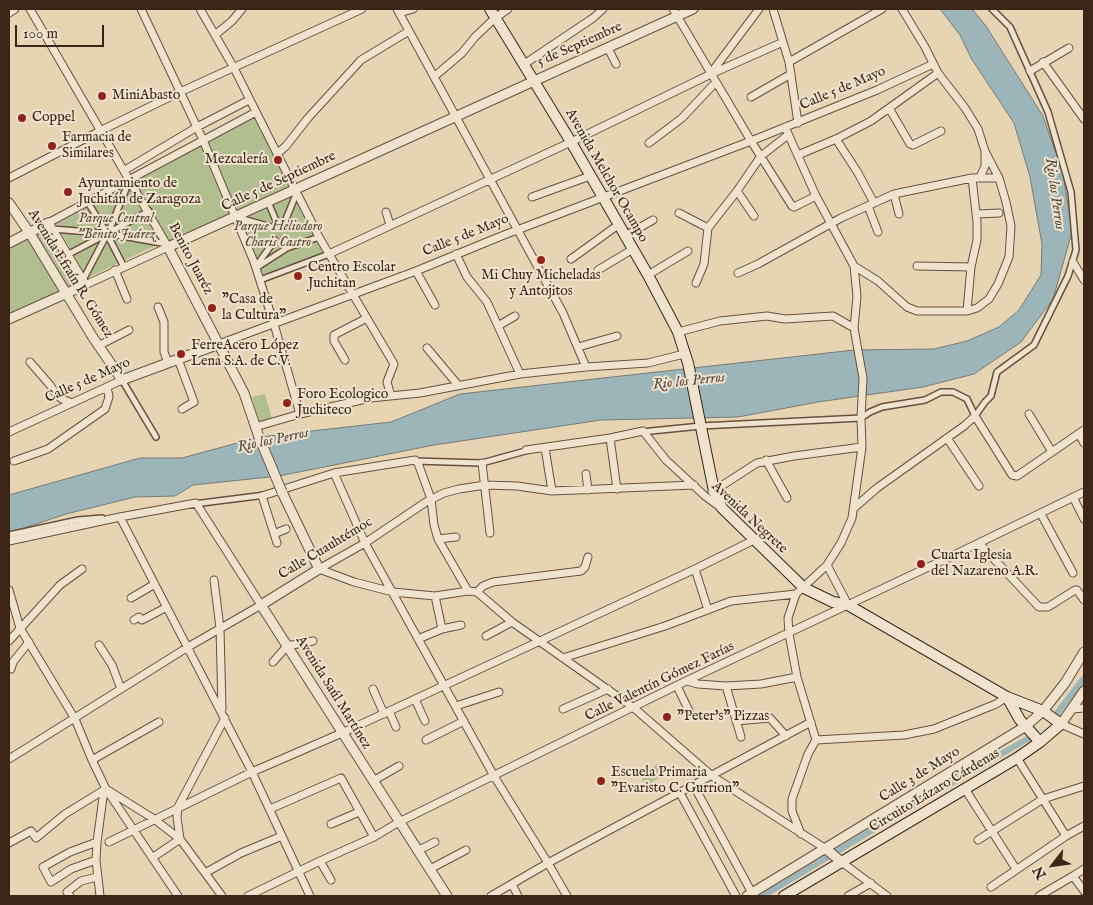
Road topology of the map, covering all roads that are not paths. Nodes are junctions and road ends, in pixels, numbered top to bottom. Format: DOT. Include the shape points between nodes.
graph roads {
  1 [pos="15,9"];
  2 [pos="30,9"];
  3 [pos="141,9"];
  4 [pos="200,9"];
  5 [pos="242,9"];
  6 [pos="362,9"];
  7 [pos="413,9"];
  8 [pos="508,9"];
  9 [pos="603,9"];
  10 [pos="692,9"];
  11 [pos="759,9"];
  12 [pos="773,9"];
  13 [pos="882,9"];
  14 [pos="902,9"];
  15 [pos="992,9"];
  16 [pos="398,11"];
  17 [pos="675,12"];
  18 [pos="9,13"];
  19 [pos="492,14"];
  20 [pos="409,31"];
  21 [pos="215,35"];
  22 [pos="783,42"];
  23 [pos="608,48"];
  24 [pos="1069,48"];
  25 [pos="789,62"];
  26 [pos="1043,62"];
  27 [pos="616,64"];
  28 [pos="933,64"];
  29 [pos="523,65"];
  30 [pos="234,68"];
  31 [pos="1030,70"];
  32 [pos="938,73"];
  33 [pos="711,74"];
  34 [pos="791,74"];
  35 [pos="435,76"];
  36 [pos="533,81"];
  37 [pos="716,82"];
  38 [pos="180,92"];
  39 [pos="751,97"];
  40 [pos="249,100"];
  41 [pos="889,108"];
  42 [pos="256,112"];
  43 [pos="456,116"];
  44 [pos="1084,119"];
  45 [pos="798,123"];
  46 [pos="197,127"];
  47 [pos="784,128"];
  48 [pos="100,131"];
  49 [pos="941,131"];
  50 [pos="788,135"];
  51 [pos="836,139"];
  52 [pos="203,140"];
  53 [pos="571,142"];
  54 [pos="752,142"];
  55 [pos="649,143"];
  56 [pos="985,151"];
  57 [pos="278,154"];
  58 [pos="798,155"];
  59 [pos="761,156"];
  60 [pos="125,170"];
  61 [pos="590,176"];
  62 [pos="9,178"];
  63 [pos="975,178"];
  64 [pos="999,178"];
  65 [pos="130,179"];
  66 [pos="490,180"];
  67 [pos="296,190"];
  68 [pos="737,190"];
  69 [pos="894,194"];
  70 [pos="816,196"];
  71 [pos="532,197"];
  72 [pos="603,199"];
  73 [pos="87,201"];
  74 [pos="268,202"];
  75 [pos="9,203"];
  76 [pos="871,204"];
  77 [pos="148,212"];
  78 [pos="386,212"];
  79 [pos="679,213"];
  80 [pos="999,213"];
  81 [pos="900,214"];
  82 [pos="976,214"];
  83 [pos="754,216"];
  84 [pos="236,217"];
  85 [pos="652,220"];
  86 [pos="277,223"];
  87 [pos="284,224"];
  88 [pos="830,224"];
  89 [pos="390,225"];
  90 [pos="618,225"];
  91 [pos="50,226"];
  92 [pos="271,227"];
  93 [pos="708,228"];
  94 [pos="517,230"];
  95 [pos="29,232"];
  96 [pos="878,232"];
  97 [pos="107,234"];
  98 [pos="319,236"];
  99 [pos="625,236"];
  100 [pos="284,239"];
  101 [pos="275,240"];
  102 [pos="9,243"];
  103 [pos="167,245"];
  104 [pos="287,248"];
  105 [pos="633,249"];
  106 [pos="688,251"];
  107 [pos="329,254"];
  108 [pos="456,254"];
  109 [pos="67,255"];
  110 [pos="571,259"];
  111 [pos="1073,262"];
  112 [pos="124,266"];
  113 [pos="854,266"];
  114 [pos="917,266"];
  115 [pos="971,267"];
  116 [pos="256,268"];
  117 [pos="115,270"];
  118 [pos="598,270"];
  119 [pos="416,271"];
  120 [pos="738,273"];
  121 [pos="648,275"];
  122 [pos="260,280"];
  123 [pos="1084,280"];
  124 [pos="696,282"];
  125 [pos="84,283"];
  126 [pos="65,293"];
  127 [pos="352,294"];
  128 [pos="128,299"];
  129 [pos="436,305"];
  130 [pos="158,307"];
  131 [pos="966,310"];
  132 [pos="515,316"];
  133 [pos="367,318"];
  134 [pos="9,319"];
  135 [pos="274,324"];
  136 [pos="498,326"];
  137 [pos="854,328"];
  138 [pos="129,330"];
  139 [pos="678,332"];
  140 [pos="617,336"];
  141 [pos="218,344"];
  142 [pos="98,346"];
  143 [pos="578,347"];
  144 [pos="428,348"];
  145 [pos="178,359"];
  146 [pos="686,359"];
  147 [pos="345,360"];
  148 [pos="30,362"];
  149 [pos="168,363"];
  150 [pos="586,367"];
  151 [pos="520,374"];
  152 [pos="122,380"];
  153 [pos="458,385"];
  154 [pos="107,387"];
  155 [pos="391,396"];
  156 [pos="72,403"];
  157 [pos="182,409"];
  158 [pos="300,414"];
  159 [pos="1029,414"];
  160 [pos="975,416"];
  161 [pos="861,418"];
  162 [pos="701,426"];
  163 [pos="255,427"];
  164 [pos="643,431"];
  165 [pos="9,432"];
  166 [pos="1082,432"];
  167 [pos="156,437"];
  168 [pos="610,438"];
  169 [pos="947,438"];
  170 [pos="1084,443"];
  171 [pos="862,447"];
  172 [pos="545,448"];
  173 [pos="1052,452"];
  174 [pos="415,460"];
  175 [pos="766,460"];
  176 [pos="14,461"];
  177 [pos="482,463"];
  178 [pos="334,473"];
  179 [pos="586,474"];
  180 [pos="485,485"];
  181 [pos="694,486"];
  182 [pos="979,486"];
  183 [pos="617,488"];
  184 [pos="588,490"];
  185 [pos="552,492"];
  186 [pos="1084,492"];
  187 [pos="709,493"];
  188 [pos="262,496"];
  189 [pos="1073,497"];
  190 [pos="786,498"];
  191 [pos="431,499"];
  192 [pos="196,503"];
  193 [pos="854,508"];
  194 [pos="1040,514"];
  195 [pos="120,517"];
  196 [pos="1084,519"];
  197 [pos="286,529"];
  198 [pos="490,533"];
  199 [pos="274,534"];
  200 [pos="9,535"];
  201 [pos="456,537"];
  202 [pos="438,540"];
  203 [pos="754,540"];
  204 [pos="9,541"];
  205 [pos="277,543"];
  206 [pos="365,543"];
  207 [pos="979,543"];
  208 [pos="588,558"];
  209 [pos="827,565"];
  210 [pos="82,569"];
  211 [pos="319,569"];
  212 [pos="696,569"];
  213 [pos="1073,573"];
  214 [pos="214,580"];
  215 [pos="155,584"];
  216 [pos="9,590"];
  217 [pos="468,591"];
  218 [pos="800,591"];
  219 [pos="393,592"];
  220 [pos="477,592"];
  221 [pos="435,596"];
  222 [pos="131,598"];
  223 [pos="1084,600"];
  224 [pos="260,605"];
  225 [pos="848,606"];
  226 [pos="167,607"];
  227 [pos="708,610"];
  228 [pos="134,620"];
  229 [pos="512,622"];
  230 [pos="461,626"];
  231 [pos="20,628"];
  232 [pos="220,628"];
  233 [pos="442,629"];
  234 [pos="789,634"];
  235 [pos="486,636"];
  236 [pos="418,639"];
  237 [pos="9,641"];
  238 [pos="313,641"];
  239 [pos="539,641"];
  240 [pos="29,642"];
  241 [pos="99,645"];
  242 [pos="287,646"];
  243 [pos="188,647"];
  244 [pos="1084,652"];
  245 [pos="562,658"];
  246 [pos="273,662"];
  247 [pos="11,669"];
  248 [pos="797,677"];
  249 [pos="686,681"];
  250 [pos="444,686"];
  251 [pos="677,686"];
  252 [pos="726,686"];
  253 [pos="121,689"];
  254 [pos="373,689"];
  255 [pos="608,689"];
  256 [pos="1084,691"];
  257 [pos="500,692"];
  258 [pos="1007,696"];
  259 [pos="415,699"];
  260 [pos="456,706"];
  261 [pos="634,708"];
  262 [pos="1084,708"];
  263 [pos="563,709"];
  264 [pos="1072,710"];
  265 [pos="1043,711"];
  266 [pos="387,712"];
  267 [pos="690,713"];
  268 [pos="223,715"];
  269 [pos="75,719"];
  270 [pos="425,721"];
  271 [pos="736,721"];
  272 [pos="159,722"];
  273 [pos="464,722"];
  274 [pos="811,722"];
  275 [pos="1061,724"];
  276 [pos="1026,726"];
  277 [pos="396,727"];
  278 [pos="342,733"];
  279 [pos="1084,734"];
  280 [pos="786,736"];
  281 [pos="741,737"];
  282 [pos="426,740"];
  283 [pos="816,740"];
  284 [pos="1040,742"];
  285 [pos="1017,758"];
  286 [pos="9,759"];
  287 [pos="92,760"];
  288 [pos="399,766"];
  289 [pos="252,772"];
  290 [pos="494,776"];
  291 [pos="712,776"];
  292 [pos="373,781"];
  293 [pos="694,786"];
  294 [pos="1084,786"];
  295 [pos="105,789"];
  296 [pos="965,789"];
  297 [pos="680,793"];
  298 [pos="1043,799"];
  299 [pos="178,807"];
  300 [pos="270,809"];
  301 [pos="359,812"];
  302 [pos="154,819"];
  303 [pos="399,822"];
  304 [pos="331,824"];
  305 [pos="1084,826"];
  306 [pos="133,830"];
  307 [pos="992,832"];
  308 [pos="801,834"];
  309 [pos="282,836"];
  310 [pos="1066,836"];
  311 [pos="374,837"];
  312 [pos="180,839"];
  313 [pos="978,840"];
  314 [pos="97,842"];
  315 [pos="109,842"];
  316 [pos="435,842"];
  317 [pos="9,843"];
  318 [pos="466,850"];
  319 [pos="417,851"];
  320 [pos="834,855"];
  321 [pos="152,858"];
  322 [pos="96,860"];
  323 [pos="320,861"];
  324 [pos="548,863"];
  325 [pos="430,869"];
  326 [pos="1016,869"];
  327 [pos="1084,869"];
  328 [pos="298,871"];
  329 [pos="205,873"];
  330 [pos="1073,876"];
  331 [pos="97,877"];
  332 [pos="331,880"];
  333 [pos="871,883"];
  334 [pos="512,884"];
  335 [pos="992,887"];
  336 [pos="1084,891"];
  337 [pos="750,895"];
  338 [pos="883,895"];
  339 [pos="1044,895"];
  340 [pos="70,896"];
  341 [pos="100,896"];
  342 [pos="178,896"];
  343 [pos="222,896"];
  344 [pos="248,896"];
  345 [pos="310,896"];
  346 [pos="447,896"];
  347 [pos="491,896"];
  348 [pos="518,896"];
  349 [pos="567,896"];
  350 [pos="736,896"];
  351 [pos="784,896"];
  352 [pos="848,896"];
  1 -- 18 [label="street"];
  2 -- 48 [label="street, Benito Juaréz"];
  3 -- 38 [label="street"];
  4 -- 21 [label="street"];
  5 -- 21 [label="street"];
  6 -- 30 [label="street"];
  7 -- 16 [label="street"];
  8 -- 19 [label="street"];
  9 -- 29 [label="street"];
  10 -- 17 [label="street, 5 de Septiembre"];
  11 -- 33 [label="street"];
  12 -- 22 [label="street"];
  13 -- 25 [label="street"];
  14 -- 28 [label="street"];
  15 -- 31 [label="street" via="1010,27"];
  16 -- 20 [label="street"];
  17 -- 23 [label="street, 5 de Septiembre"];
  17 -- 33 [label="street"];
  19 -- 29 [label="main road, Avenida Melchor Ocampo"];
  19 -- 35 [label="street" via="462,53"];
  20 -- 35 [label="street"];
  20 -- 57 [label="street" via="361,60"];
  21 -- 30 [label="street"];
  22 -- 25 [label="street"];
  22 -- 33 [label="street"];
  23 -- 27 [label="street"];
  23 -- 36 [label="street, 5 de Septiembre"];
  24 -- 26 [label="street"];
  25 -- 34 [label="street"];
  26 -- 31 [label="street"];
  26 -- 44 [label="street"];
  28 -- 32 [label="street"];
  28 -- 45 [label="street, Calle 5 de Mayo"];
  29 -- 36 [label="main road, Avenida Melchor Ocampo"];
  30 -- 38 [label="street"];
  30 -- 40 [label="street"];
  31 -- 111 [label="street" via="1048,112 1071,192 1076,250"];
  32 -- 41 [label="street"];
  32 -- 56 [label="street" via="965,108 978,130"];
  33 -- 37 [label="street"];
  33 -- 53 [label="street"];
  34 -- 39 [label="street"];
  34 -- 45 [label="street"];
  35 -- 43 [label="street"];
  36 -- 43 [label="street, Calle 5 de Septiembre"];
  36 -- 53 [label="main road, Avenida Melchor Ocampo"];
  37 -- 54 [label="street"];
  37 -- 55 [label="street" via="682,118"];
  38 -- 46 [label="street"];
  38 -- 48 [label="street"];
  40 -- 42 [label="street"];
  40 -- 46 [label="street"];
  41 -- 49 [label="street" via="913,146"];
  41 -- 51 [label="street"];
  42 -- 52 [label="street"];
  42 -- 57 [label="street"];
  43 -- 66 [label="street"];
  43 -- 67 [label="street, Calle 5 de Septiembre"];
  45 -- 47 [label="street, Calle 5 de Mayo"];
  46 -- 52 [label="street"];
  46 -- 60 [label="street"];
  47 -- 50 [label="street"];
  47 -- 54 [label="street, Calle 5 de Mayo"];
  48 -- 60 [label="street, Benito Juaréz"];
  48 -- 62 [label="street"];
  50 -- 58 [label="street"];
  50 -- 59 [label="street"];
  51 -- 58 [label="street"];
  51 -- 76 [label="street" via="858,173"];
  52 -- 65 [label="street"];
  52 -- 84 [label="street"];
  53 -- 61 [label="main road, Avenida Melchor Ocampo"];
  53 -- 66 [label="street"];
  54 -- 59 [label="street"];
  54 -- 72 [label="street, Calle 5 de Mayo"];
  56 -- 63 [label="street" via="985,166 981,175"];
  56 -- 64 [label="street"];
  57 -- 67 [label="street"];
  58 -- 70 [label="street"];
  59 -- 68 [label="street"];
  59 -- 70 [label="street" via="792,206"];
  60 -- 65 [label="street, Benito Juaréz"];
  61 -- 71 [label="street"];
  61 -- 72 [label="main road, Avenida Melchor Ocampo"];
  63 -- 64 [label="street"];
  63 -- 69 [label="street"];
  63 -- 82 [label="street"];
  64 -- 131 [label="street" via="1011,226 1009,257 989,299 977,308"];
  65 -- 73 [label="street"];
  65 -- 77 [label="street, Benito Juaréz"];
  65 -- 97 [label="street"];
  66 -- 89 [label="street"];
  66 -- 94 [label="street"];
  67 -- 74 [label="street, Calle 5 de Septiembre"];
  67 -- 87 [label="street"];
  67 -- 98 [label="street"];
  68 -- 83 [label="street"];
  68 -- 93 [label="street"];
  69 -- 76 [label="street"];
  69 -- 81 [label="street"];
  70 -- 88 [label="street"];
  72 -- 90 [label="main road, Avenida Melchor Ocampo"];
  72 -- 94 [label="street, Calle 5 de Mayo"];
  73 -- 91 [label="street"];
  73 -- 97 [label="street"];
  74 -- 84 [label="street, Calle 5 de Septiembre"];
  74 -- 86 [label="street"];
  75 -- 95 [label="street, Avenida Efraín R. Gómez"];
  76 -- 88 [label="street"];
  76 -- 96 [label="street"];
  77 -- 97 [label="street"];
  77 -- 103 [label="street, Benito Juaréz"];
  78 -- 89 [label="street"];
  79 -- 93 [label="street"];
  80 -- 82 [label="street"];
  82 -- 115 [label="street" via="977,240"];
  84 -- 92 [label="street"];
  84 -- 103 [label="street, Calle 5 de Septiembre"];
  84 -- 116 [label="street"];
  85 -- 99 [label="street"];
  88 -- 113 [label="street"];
  88 -- 120 [label="street"];
  89 -- 107 [label="street"];
  90 -- 99 [label="main road, Avenida Melchor Ocampo"];
  90 -- 110 [label="street"];
  91 -- 95 [label="street"];
  91 -- 97 [label="street"];
  91 -- 109 [label="street"];
  93 -- 124 [label="street" via="704,264"];
  94 -- 108 [label="street, Calle 5 de Mayo"];
  94 -- 143 [label="street"];
  95 -- 102 [label="street"];
  95 -- 126 [label="street, Avenida Efraín R. Gómez"];
  97 -- 103 [label="street"];
  97 -- 109 [label="street"];
  97 -- 112 [label="street"];
  97 -- 125 [label="street"];
  98 -- 104 [label="street"];
  98 -- 107 [label="street"];
  99 -- 105 [label="main road, Avenida Melchor Ocampo"];
  100 -- 104 [label="street"];
  101 -- 116 [label="street"];
  103 -- 112 [label="street, Calle 5 de Septiembre"];
  103 -- 141 [label="street, Benito Juaréz"];
  104 -- 116 [label="street"];
  105 -- 118 [label="street"];
  105 -- 121 [label="main road, Avenida Melchor Ocampo"];
  106 -- 121 [label="street"];
  107 -- 122 [label="street"];
  107 -- 127 [label="street"];
  108 -- 119 [label="street, Calle 5 de Mayo"];
  108 -- 136 [label="street" via="467,277 488,302"];
  109 -- 125 [label="street"];
  111 -- 123 [label="street"];
  111 -- 160 [label="street" via="1034,345 997,372 991,396"];
  112 -- 117 [label="street, Calle 5 de Septiembre"];
  113 -- 131 [label="street" via="878,281 907,307 917,311"];
  113 -- 137 [label="street" via="857,296"];
  114 -- 115 [label="street"];
  115 -- 131 [label="street"];
  116 -- 122 [label="street"];
  117 -- 125 [label="street, Calle 5 de Septiembre"];
  117 -- 128 [label="street"];
  119 -- 127 [label="street, Calle 5 de Mayo"];
  119 -- 129 [label="street"];
  121 -- 139 [label="main road, Avenida Melchor Ocampo"];
  122 -- 135 [label="street"];
  125 -- 126 [label="street, Calle 5 de Septiembre"];
  126 -- 134 [label="street, Calle 5 de Septiembre"];
  126 -- 142 [label="street, Avenida Efraín R. Gómez"];
  127 -- 133 [label="street"];
  127 -- 135 [label="street, Calle 5 de Mayo"];
  130 -- 149 [label="street" via="164,322 164,352"];
  132 -- 136 [label="street"];
  133 -- 147 [label="street" via="334,335"];
  133 -- 155 [label="street" via="394,364 387,382"];
  135 -- 141 [label="street, Calle 5 de Mayo"];
  135 -- 158 [label="street"];
  136 -- 151 [label="street"];
  137 -- 139 [label="street" via="833,316 785,320 767,316 720,321"];
  137 -- 161 [label="street" via="863,378"];
  138 -- 142 [label="street"];
  139 -- 146 [label="main road, Avenida Melchor Ocampo"];
  140 -- 143 [label="street"];
  141 -- 145 [label="street, Calle 5 de Mayo"];
  141 -- 163 [label="street, Benito Juaréz" via="244,393"];
  142 -- 152 [label="street, Avenida Efraín R. Gómez"];
  143 -- 150 [label="street"];
  144 -- 153 [label="street"];
  145 -- 149 [label="street, Calle 5 de Mayo"];
  145 -- 157 [label="street" via="194,402"];
  146 -- 150 [label="street"];
  146 -- 162 [label="main road, Avenida Melchor Ocampo"];
  148 -- 156 [label="street" via="56,394"];
  149 -- 152 [label="street, Calle 5 de Mayo"];
  150 -- 151 [label="street"];
  151 -- 153 [label="street"];
  152 -- 154 [label="street, Calle 5 de Mayo"];
  152 -- 167 [label="street, Avenida Efraín R. Gómez"];
  153 -- 155 [label="street"];
  154 -- 156 [label="street, Calle 5 de Mayo"];
  154 -- 176 [label="street" via="109,397 105,409 48,448"];
  155 -- 158 [label="street"];
  156 -- 165 [label="street, Calle 5 de Mayo"];
  158 -- 163 [label="street"];
  159 -- 173 [label="street"];
  160 -- 161 [label="street" via="967,399 952,392 942,392 925,400 882,407"];
  160 -- 169 [label="street"];
  160 -- 173 [label="street" via="1012,475 1017,476"];
  161 -- 162 [label="street"];
  161 -- 171 [label="street"];
  162 -- 164 [label="street"];
  162 -- 187 [label="main road, Avenida Negrete"];
  163 -- 211 [label="street, Benito Juaréz, bridge"];
  164 -- 168 [label="street"];
  164 -- 181 [label="street, Avenida Negrete" via="666,460"];
  166 -- 170 [label="street"];
  166 -- 173 [label="street"];
  168 -- 172 [label="street"];
  168 -- 183 [label="street"];
  169 -- 182 [label="street"];
  169 -- 193 [label="street"];
  171 -- 175 [label="street"];
  171 -- 193 [label="street"];
  172 -- 177 [label="street"];
  172 -- 185 [label="street"];
  174 -- 177 [label="street"];
  174 -- 178 [label="street"];
  174 -- 191 [label="street"];
  175 -- 187 [label="street" via="750,466"];
  175 -- 190 [label="street"];
  177 -- 180 [label="street"];
  178 -- 188 [label="street"];
  178 -- 206 [label="street"];
  179 -- 184 [label="street"];
  180 -- 185 [label="street, Calle Cuauhtémoc"];
  180 -- 191 [label="street, Calle Cuauhtémoc" via="459,489"];
  180 -- 198 [label="street"];
  181 -- 183 [label="street, Calle Cuauhtémoc"];
  181 -- 187 [label="street, Avenida Negrete"];
  183 -- 184 [label="street, Calle Cuauhtémoc"];
  184 -- 185 [label="street, Calle Cuauhtémoc"];
  186 -- 189 [label="street, Calle Valentín Gómez Farías"];
  187 -- 203 [label="main road, Avenida Negrete"];
  188 -- 192 [label="street"];
  188 -- 199 [label="street"];
  189 -- 194 [label="street, Calle Valentín Gómez Farías"];
  189 -- 196 [label="street"];
  191 -- 202 [label="street"];
  191 -- 206 [label="street, Calle Cuauhtémoc"];
  192 -- 195 [label="street"];
  192 -- 224 [label="street, Avenida Saúl Martínez"];
  193 -- 209 [label="street" via="844,538"];
  194 -- 207 [label="street, Calle Valentín Gómez Farías"];
  194 -- 213 [label="street"];
  195 -- 200 [label="street" via="78,520"];
  195 -- 204 [label="street"];
  195 -- 215 [label="street"];
  197 -- 199 [label="street"];
  199 -- 205 [label="street"];
  201 -- 202 [label="street"];
  202 -- 217 [label="street"];
  203 -- 212 [label="street"];
  203 -- 218 [label="main road, Avenida Negrete"];
  206 -- 211 [label="street, Calle Cuauhtémoc"];
  206 -- 219 [label="street"];
  207 -- 223 [label="street" via="1039,607 1048,607 1075,590"];
  207 -- 225 [label="street, Calle Valentín Gómez Farías"];
  208 -- 220 [label="street" via="581,571 493,582"];
  209 -- 218 [label="street"];
  209 -- 225 [label="street"];
  210 -- 231 [label="street" via="60,585"];
  211 -- 219 [label="street"];
  211 -- 224 [label="street, Calle Cuauhtémoc"];
  212 -- 227 [label="street"];
  212 -- 239 [label="street"];
  214 -- 232 [label="street"];
  215 -- 222 [label="street"];
  215 -- 226 [label="street"];
  216 -- 231 [label="street"];
  217 -- 220 [label="street"];
  217 -- 221 [label="street"];
  218 -- 225 [label="main road, Avenida Negrete"];
  218 -- 227 [label="street" via="740,599"];
  218 -- 234 [label="street" via="788,618"];
  219 -- 221 [label="street"];
  219 -- 236 [label="street"];
  220 -- 229 [label="street"];
  221 -- 233 [label="street"];
  224 -- 232 [label="street, Calle Cuauhtémoc"];
  224 -- 242 [label="street, Avenida Saúl Martínez"];
  225 -- 234 [label="street, Calle Valentín Gómez Farías"];
  225 -- 258 [label="main road, Avenida Negrete"];
  226 -- 228 [label="street" via="142,620 140,617"];
  226 -- 243 [label="street"];
  227 -- 245 [label="street"];
  229 -- 235 [label="street"];
  229 -- 239 [label="street"];
  230 -- 233 [label="street"];
  231 -- 237 [label="street"];
  231 -- 240 [label="street"];
  232 -- 243 [label="street, Calle Cuauhtémoc"];
  232 -- 268 [label="street"];
  233 -- 236 [label="street"];
  234 -- 248 [label="street"];
  234 -- 249 [label="street, Calle Valentín Gómez Farías"];
  236 -- 250 [label="street"];
  238 -- 242 [label="street"];
  239 -- 245 [label="street"];
  239 -- 250 [label="street"];
  240 -- 247 [label="street"];
  240 -- 269 [label="street"];
  241 -- 253 [label="street"];
  242 -- 246 [label="street"];
  242 -- 278 [label="street, Avenida Saúl Martínez"];
  243 -- 253 [label="street, Calle Cuauhtémoc"];
  243 -- 268 [label="street"];
  244 -- 265 [label="street, Calle 3 de Mayo" via="1066,683"];
  245 -- 255 [label="street"];
  248 -- 252 [label="street"];
  248 -- 274 [label="street"];
  249 -- 251 [label="street, Calle Valentín Gómez Farías"];
  249 -- 252 [label="street"];
  250 -- 259 [label="street"];
  250 -- 260 [label="street"];
  251 -- 261 [label="street, Calle Valentín Gómez Farías"];
  251 -- 267 [label="street"];
  252 -- 271 [label="street"];
  253 -- 269 [label="street, Calle Cuauhtémoc"];
  254 -- 266 [label="street"];
  255 -- 261 [label="street"];
  255 -- 263 [label="street"];
  256 -- 264 [label="street, Circuito Lázaro Cárdenas"];
  257 -- 260 [label="street"];
  258 -- 265 [label="main road, Avenida Negrete"];
  258 -- 276 [label="main road"];
  258 -- 283 [label="street" via="996,704 934,729 904,735"];
  259 -- 266 [label="street"];
  259 -- 270 [label="street"];
  260 -- 273 [label="street"];
  261 -- 290 [label="street, Calle Valentín Gómez Farías"];
  261 -- 291 [label="street"];
  262 -- 264 [label="street"];
  264 -- 275 [label="street, Circuito Lázaro Cárdenas"];
  265 -- 275 [label="main road, Avenida Negrete"];
  265 -- 276 [label="street, Calle 3 de Mayo"];
  266 -- 277 [label="street"];
  266 -- 278 [label="street"];
  268 -- 289 [label="street"];
  268 -- 299 [label="street"];
  269 -- 286 [label="street, Calle Cuauhtémoc"];
  269 -- 287 [label="street"];
  271 -- 280 [label="street" via="770,718"];
  271 -- 281 [label="street"];
  272 -- 287 [label="street"];
  273 -- 282 [label="street"];
  273 -- 290 [label="street"];
  274 -- 280 [label="street"];
  274 -- 283 [label="street"];
  275 -- 279 [label="street"];
  275 -- 284 [label="main road, Circuito Lázaro Cárdenas"];
  276 -- 284 [label="main road"];
  276 -- 320 [label="street, Calle 3 de Mayo"];
  278 -- 289 [label="street"];
  278 -- 292 [label="street, Avenida Saúl Martínez"];
  280 -- 291 [label="street"];
  283 -- 308 [label="street" via="792,800 792,811"];
  284 -- 285 [label="main road, Circuito Lázaro Cárdenas"];
  285 -- 296 [label="main road, Circuito Lázaro Cárdenas"];
  285 -- 298 [label="street"];
  287 -- 295 [label="street"];
  288 -- 292 [label="street"];
  289 -- 299 [label="street"];
  289 -- 300 [label="street"];
  290 -- 303 [label="street, Calle Valentín Gómez Farías"];
  290 -- 324 [label="street"];
  291 -- 293 [label="street"];
  291 -- 308 [label="street"];
  292 -- 303 [label="street, Avenida Saúl Martínez"];
  293 -- 297 [label="street"];
  293 -- 337 [label="street"];
  294 -- 298 [label="street"];
  295 -- 302 [label="street"];
  295 -- 306 [label="street"];
  295 -- 314 [label="street"];
  295 -- 317 [label="street" via="65,814 36,838 31,831"];
  296 -- 307 [label="street"];
  296 -- 320 [label="main road, Circuito Lázaro Cárdenas"];
  297 -- 324 [label="street"];
  297 -- 350 [label="street"];
  298 -- 307 [label="street"];
  298 -- 310 [label="street"];
  299 -- 302 [label="street"];
  299 -- 312 [label="street"];
  300 -- 301 [label="street" via="341,778"];
  300 -- 309 [label="street"];
  301 -- 304 [label="street"];
  301 -- 311 [label="street"];
  302 -- 306 [label="street"];
  302 -- 312 [label="street"];
  303 -- 311 [label="street, Calle Valentín Gómez Farías"];
  303 -- 319 [label="street, Avenida Saúl Martínez"];
  305 -- 310 [label="street"];
  306 -- 315 [label="street"];
  306 -- 321 [label="street"];
  307 -- 313 [label="street"];
  307 -- 326 [label="street"];
  308 -- 320 [label="street"];
  309 -- 328 [label="street"];
  309 -- 329 [label="street"];
  310 -- 326 [label="street"];
  311 -- 323 [label="street, Calle Valentín Gómez Farías"];
  312 -- 321 [label="street"];
  312 -- 329 [label="street"];
  314 -- 322 [label="street"];
  314 -- 322 [label="street" via="43,867 51,882 71,869"];
  316 -- 319 [label="street"];
  318 -- 325 [label="street"];
  319 -- 325 [label="street, Avenida Saúl Martínez"];
  320 -- 333 [label="street"];
  320 -- 337 [label="street, Calle 3 de Mayo"];
  320 -- 351 [label="main road, Circuito Lázaro Cárdenas"];
  321 -- 342 [label="street"];
  322 -- 331 [label="street"];
  323 -- 328 [label="street, Calle Valentín Gómez Farías"];
  323 -- 332 [label="street"];
  324 -- 334 [label="street"];
  324 -- 349 [label="street"];
  325 -- 346 [label="street, Avenida Saúl Martínez"];
  326 -- 335 [label="street"];
  327 -- 330 [label="street"];
  328 -- 344 [label="street, Calle Valentín Gómez Farías"];
  328 -- 345 [label="street"];
  329 -- 343 [label="street"];
  330 -- 336 [label="street"];
  330 -- 339 [label="street"];
  331 -- 340 [label="street" via="81,881 68,892"];
  331 -- 341 [label="street"];
  333 -- 338 [label="street"];
  333 -- 352 [label="street"];
  334 -- 347 [label="street"];
  334 -- 348 [label="street"];
}
